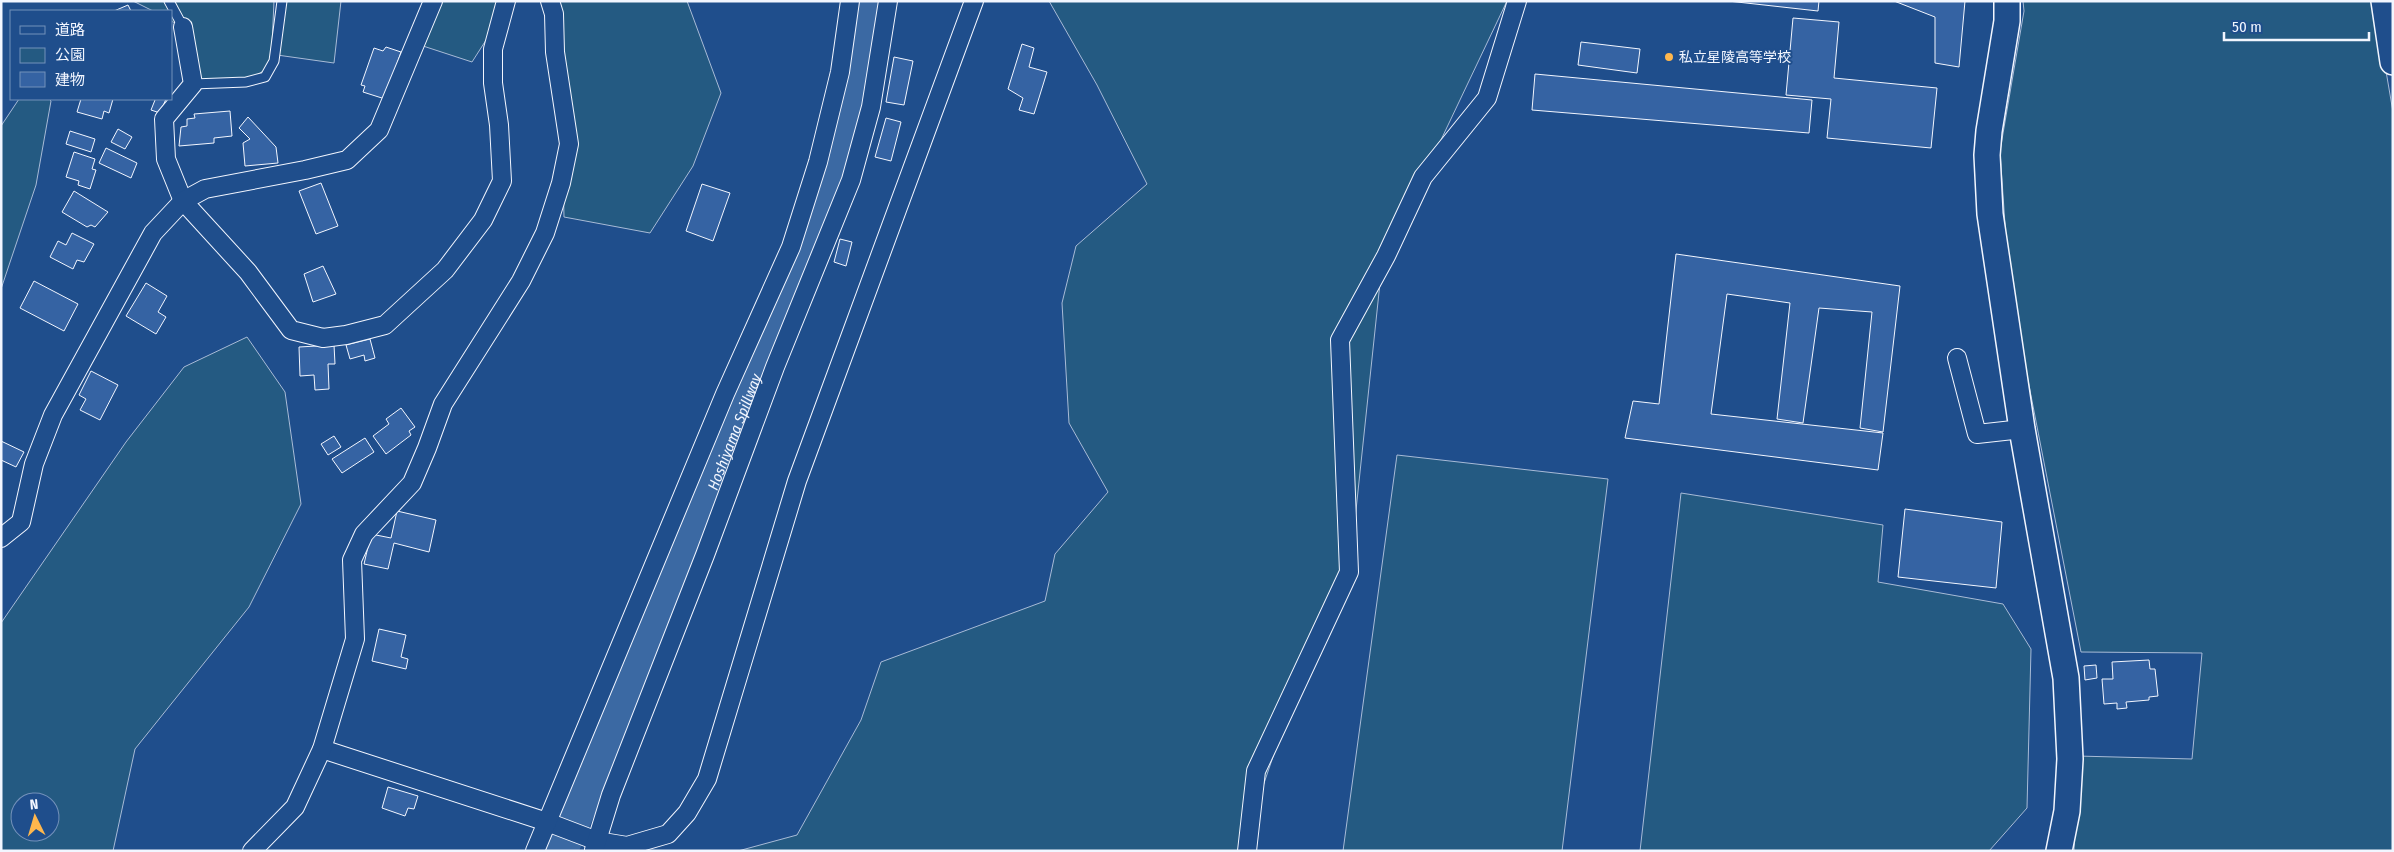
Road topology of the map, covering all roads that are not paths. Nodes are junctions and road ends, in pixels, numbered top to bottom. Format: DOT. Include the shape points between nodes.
graph roads {
  1 [pos="169,1"];
  2 [pos="282,1"];
  3 [pos="433,1"];
  4 [pos="506,1"];
  5 [pos="550,1"];
  6 [pos="850,1"];
  7 [pos="888,1"];
  8 [pos="974,1"];
  9 [pos="1518,1"];
  10 [pos="2007,1"];
  11 [pos="2384,1"];
  12 [pos="183,27"];
  13 [pos="2393,62"];
  14 [pos="192,84"];
  15 [pos="183,201"];
  16 [pos="1956,358"];
  17 [pos="2022,429"];
  18 [pos="1,538"];
  19 [pos="322,749"];
  20 [pos="547,822"];
  21 [pos="595,846"];
  22 [pos="252,851"];
  23 [pos="535,851"];
  24 [pos="1247,851"];
  25 [pos="2059,851"];
  1 -- 12 [label="lane"];
  2 -- 14 [label="lane" via="274,61 265,76 246,82"];
  3 -- 15 [label="street" via="379,130 347,160 205,189"];
  4 -- 15 [label="street" via="493,49 502,181 482,220 445,270 385,324 323,338 291,330 248,272"];
  5 -- 19 [label="street" via="570,144 561,183 541,241 522,281 443,404 412,483 364,534 352,560 355,638"];
  6 -- 20 [label="street" via="840,72 818,162 791,247 725,394"];
  7 -- 21 [label="street" via="871,107 851,180 775,367 706,555 611,795"];
  8 -- 21 [label="street" via="797,481 707,779 687,813 668,834 627,846"];
  9 -- 24 [label="street" via="1487,98 1423,177 1386,256 1340,340 1349,572 1256,771"];
  10 -- 17 [label="street" via="1988,155 1990,214"];
  11 -- 13 [label="street"];
  12 -- 14 [label="street"];
  14 -- 15 [label="street" via="164,118 166,159"];
  15 -- 18 [label="street" via="153,233 53,415 34,464 21,522"];
  16 -- 17 [label="street" via="1977,434"];
  17 -- 25 [label="street" via="2066,678 2070,759 2067,811"];
  19 -- 20 [label="street"];
  19 -- 22 [label="street" via="295,807"];
  20 -- 21 [label="street"];
  20 -- 23 [label="street"];
}
